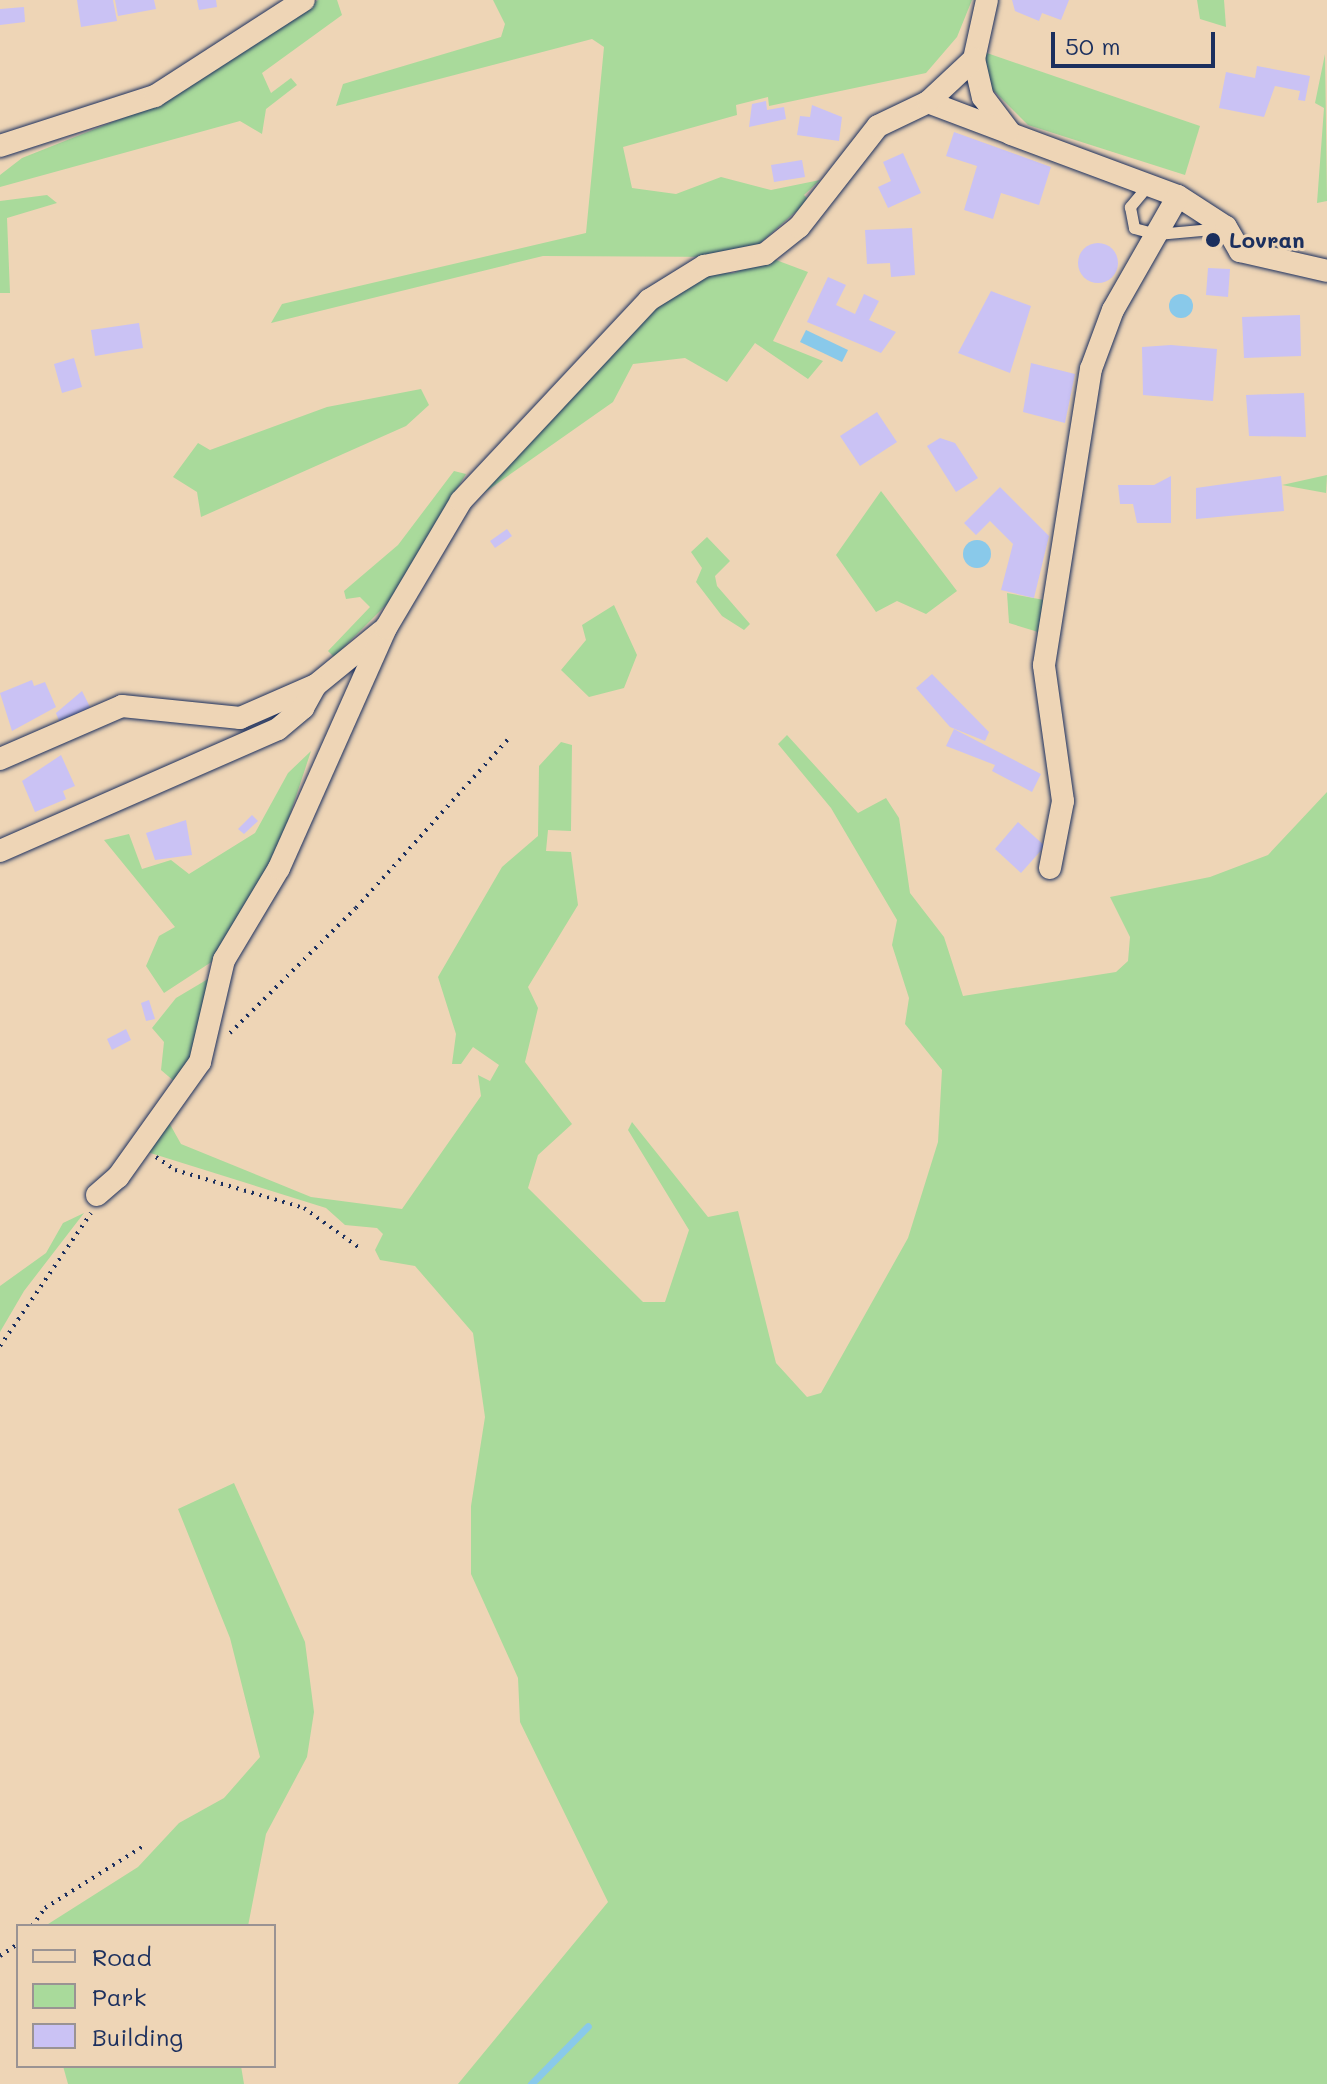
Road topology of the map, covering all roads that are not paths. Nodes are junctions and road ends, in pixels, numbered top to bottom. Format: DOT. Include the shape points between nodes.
graph roads {
  1 [pos="304,0"];
  2 [pos="987,0"];
  3 [pos="974,59"];
  4 [pos="928,102"];
  5 [pos="1011,134"];
  6 [pos="0,146"];
  7 [pos="1149,184"];
  8 [pos="1178,196"];
  9 [pos="1226,227"];
  10 [pos="1157,234"];
  11 [pos="1327,271"];
  12 [pos="386,628"];
  13 [pos="316,685"];
  14 [pos="0,759"];
  15 [pos="0,851"];
  16 [pos="1050,868"];
  17 [pos="97,1195"];
  1 -- 6 [label="street" via="155,96"];
  2 -- 3 [label="street"];
  3 -- 4 [label="street"];
  3 -- 5 [label="street" via="983,97"];
  4 -- 5 [label="street"];
  4 -- 12 [label="street" via="878,126 799,227 765,254 704,266 623,322 461,501"];
  5 -- 7 [label="street"];
  7 -- 8 [label="street"];
  7 -- 10 [label="lane" via="1128,215 1134,228"];
  8 -- 9 [label="street"];
  8 -- 10 [label="street"];
  9 -- 10 [label="lane"];
  9 -- 11 [label="street" via="1240,251"];
  10 -- 16 [label="street" via="1113,310 1091,369 1044,665 1063,801"];
  12 -- 13 [label="street"];
  12 -- 17 [label="street" via="279,868 224,960 200,1062 147,1137"];
  13 -- 14 [label="street" via="240,718 122,706"];
  13 -- 15 [label="street" via="303,708 278,729"];
}
